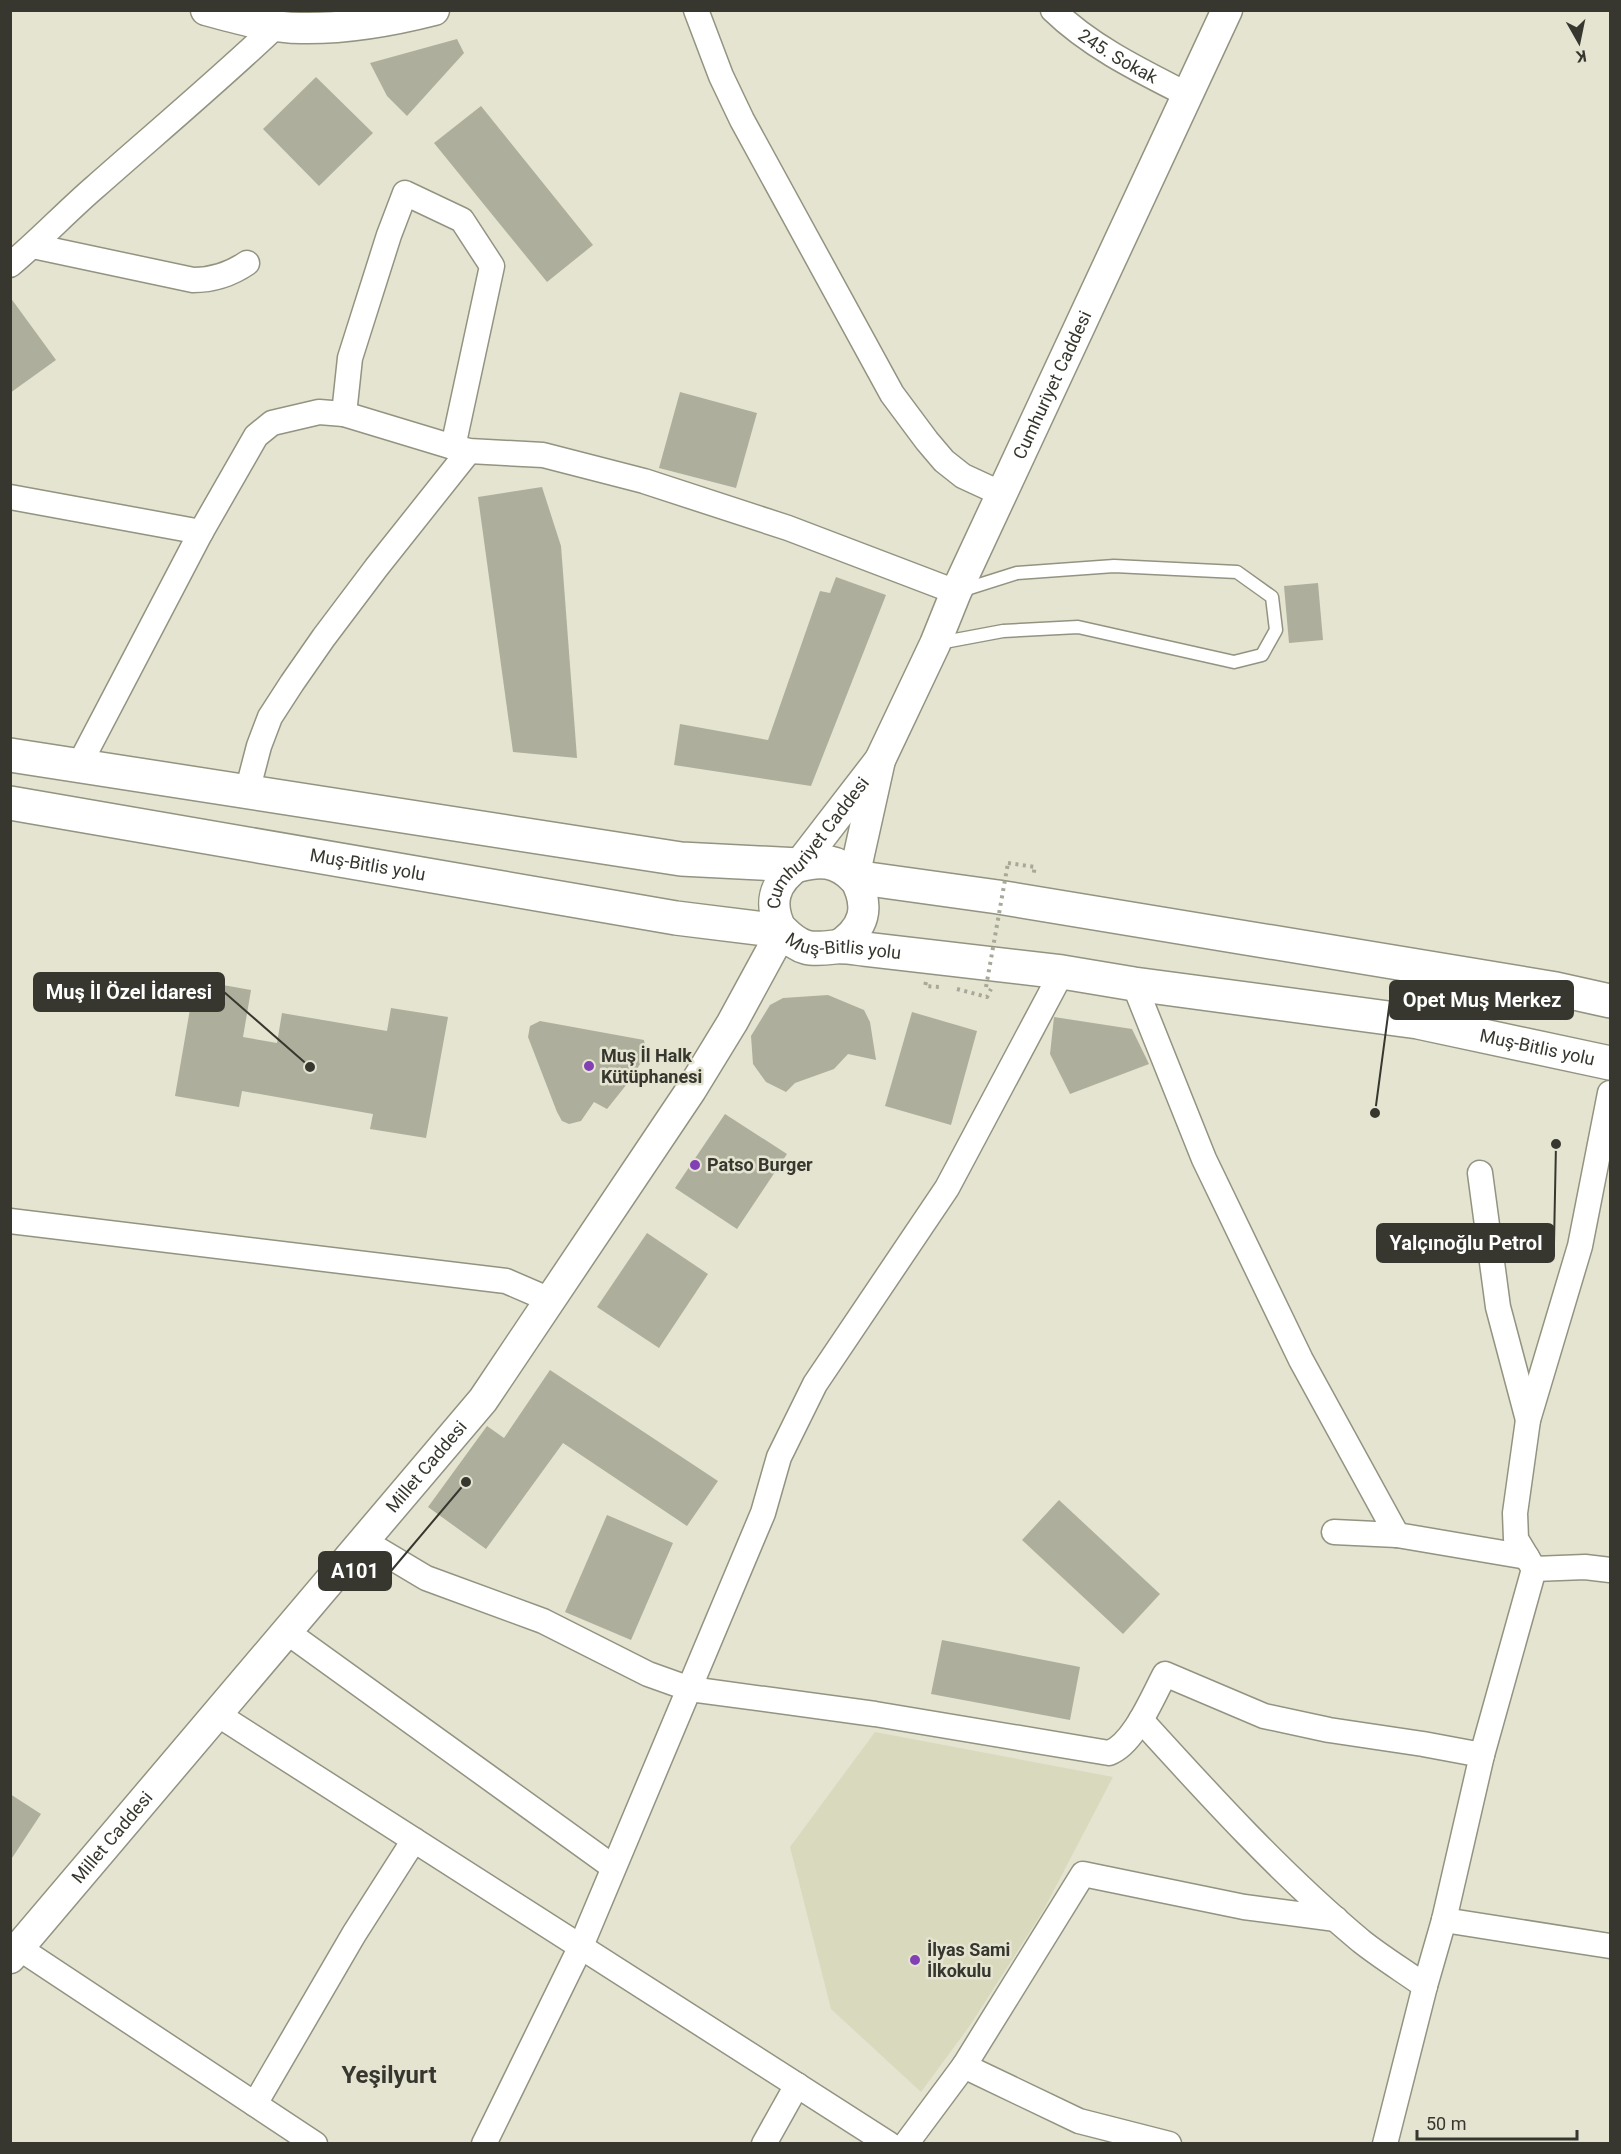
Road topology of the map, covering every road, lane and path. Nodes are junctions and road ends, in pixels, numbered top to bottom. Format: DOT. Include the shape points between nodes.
graph roads {
  1 [pos="206,10"];
  2 [pos="434,10"];
  3 [pos="696,10"];
  4 [pos="1053,10"];
  5 [pos="1227,10"];
  6 [pos="277,25"];
  7 [pos="1188,95"];
  8 [pos="33,246"];
  9 [pos="247,262"];
  10 [pos="10,265"];
  11 [pos="344,414"];
  12 [pos="461,449"];
  13 [pos="1002,494"];
  14 [pos="10,497"];
  15 [pos="201,532"];
  16 [pos="956,592"];
  17 [pos="935,644"];
  18 [pos="10,755"];
  19 [pos="880,760"];
  20 [pos="78,767"];
  21 [pos="247,792"];
  22 [pos="10,803"];
  23 [pos="799,865"];
  24 [pos="1035,867"];
  25 [pos="854,877"];
  26 [pos="782,931"];
  27 [pos="836,947"];
  28 [pos="1062,972"];
  29 [pos="1134,984"];
  30 [pos="986,987"];
  31 [pos="1611,1001"];
  32 [pos="1611,1063"];
  33 [pos="1611,1093"];
  34 [pos="1480,1173"];
  35 [pos="10,1221"];
  36 [pos="550,1300"];
  37 [pos="1528,1420"];
  38 [pos="1334,1532"];
  39 [pos="1397,1535"];
  40 [pos="364,1541"];
  41 [pos="1531,1563"];
  42 [pos="1611,1570"];
  43 [pos="286,1632"];
  44 [pos="690,1689"];
  45 [pos="217,1714"];
  46 [pos="1141,1720"];
  47 [pos="1482,1755"];
  48 [pos="414,1840"];
  49 [pos="613,1867"];
  50 [pos="1336,1919"];
  51 [pos="1444,1920"];
  52 [pos="13,1946"];
  53 [pos="581,1946"];
  54 [pos="1611,1946"];
  55 [pos="1425,1986"];
  56 [pos="964,2066"];
  57 [pos="797,2085"];
  58 [pos="255,2104"];
  59 [pos="289,2137"];
  60 [pos="1158,2142"];
  61 [pos="315,2144"];
  62 [pos="484,2144"];
  63 [pos="764,2144"];
  64 [pos="889,2144"];
  65 [pos="906,2144"];
  66 [pos="1385,2144"];
  1 -- 6 [label="street"];
  2 -- 6 [label="street" via="351,26"];
  3 -- 13 [label="street" via="742,120 892,394 944,461 963,476"];
  4 -- 7 [label="street, 245. Sokak" via="1068,25 1135,68"];
  5 -- 7 [label="street, Cumhuriyet Caddesi"];
  6 -- 8 [label="street"];
  7 -- 13 [label="street, Cumhuriyet Caddesi"];
  8 -- 9 [label="street" via="194,280 210,280"];
  8 -- 10 [label="street"];
  11 -- 12 [label="street"];
  11 -- 12 [label="street" via="350,358 405,193 462,220 492,266"];
  11 -- 15 [label="street" via="319,412 293,417 272,423 255,436"];
  12 -- 16 [label="street" via="543,455 644,481 788,528"];
  12 -- 21 [label="street" via="439,487 356,594 270,717"];
  13 -- 16 [label="street, Cumhuriyet Caddesi"];
  14 -- 15 [label="street"];
  15 -- 20 [label="street"];
  16 -- 17 [label="street, Cumhuriyet Caddesi"];
  16 -- 17 [label="lane" via="1017,573 1114,566 1237,572 1272,597 1276,630 1262,656 1234,662 1078,627 1003,631"];
  17 -- 19 [label="street, Cumhuriyet Caddesi"];
  18 -- 20 [label="highway"];
  19 -- 23 [label="street, Cumhuriyet Caddesi"];
  19 -- 25 [label="street, Cumhuriyet Caddesi"];
  20 -- 21 [label="highway"];
  21 -- 23 [label="highway" via="681,859"];
  22 -- 26 [label="highway, Muş-Bitlis yolu" via="665,916"];
  23 -- 25 [label="highway" via="828,861"];
  23 -- 26 [label="street, Cumhuriyet Caddesi" via="780,882 776,894 775,913"];
  24 -- 30 [label="path, bridge" via="1008,863"];
  25 -- 27 [label="street" via="861,890 864,912 849,939"];
  25 -- 31 [label="highway" via="998,897"];
  26 -- 27 [label="highway, Muş-Bitlis yolu" via="805,948"];
  26 -- 36 [label="street, Millet Caddesi" via="691,1090"];
  27 -- 28 [label="highway, Muş-Bitlis yolu"];
  28 -- 29 [label="highway, Muş-Bitlis yolu"];
  28 -- 44 [label="street" via="947,1188 815,1384 779,1457 763,1514"];
  29 -- 32 [label="highway, Muş-Bitlis yolu" via="1418,1022"];
  29 -- 39 [label="street" via="1204,1159 1301,1360"];
  33 -- 37 [label="street" via="1580,1246"];
  34 -- 37 [label="street" via="1498,1307"];
  35 -- 36 [label="street" via="506,1281"];
  36 -- 40 [label="street, Millet Caddesi" via="483,1400"];
  37 -- 41 [label="street" via="1515,1513 1516,1539"];
  38 -- 39 [label="street"];
  39 -- 41 [label="street"];
  40 -- 43 [label="street, Millet Caddesi"];
  40 -- 44 [label="street" via="426,1578 543,1621 648,1674"];
  41 -- 42 [label="street"];
  41 -- 47 [label="street"];
  43 -- 45 [label="street, Millet Caddesi"];
  43 -- 49 [label="street"];
  44 -- 46 [label="street" via="874,1714 1109,1753 1123,1744"];
  44 -- 49 [label="street"];
  45 -- 48 [label="street"];
  45 -- 52 [label="street, Millet Caddesi"];
  46 -- 47 [label="street" via="1165,1674 1264,1716"];
  46 -- 50 [label="street" via="1236,1823"];
  47 -- 51 [label="street"];
  48 -- 53 [label="street"];
  48 -- 58 [label="street"];
  49 -- 53 [label="street"];
  50 -- 55 [label="street"];
  50 -- 56 [label="street" via="1244,1907 1083,1874"];
  51 -- 54 [label="street"];
  51 -- 55 [label="street"];
  52 -- 58 [label="street"];
  53 -- 57 [label="street"];
  53 -- 62 [label="street"];
  55 -- 66 [label="street"];
  56 -- 60 [label="street" via="1079,2121"];
  56 -- 65 [label="street"];
  57 -- 63 [label="street"];
  57 -- 64 [label="street"];
  58 -- 59 [label="street"];
  59 -- 61 [label="street"];
}
